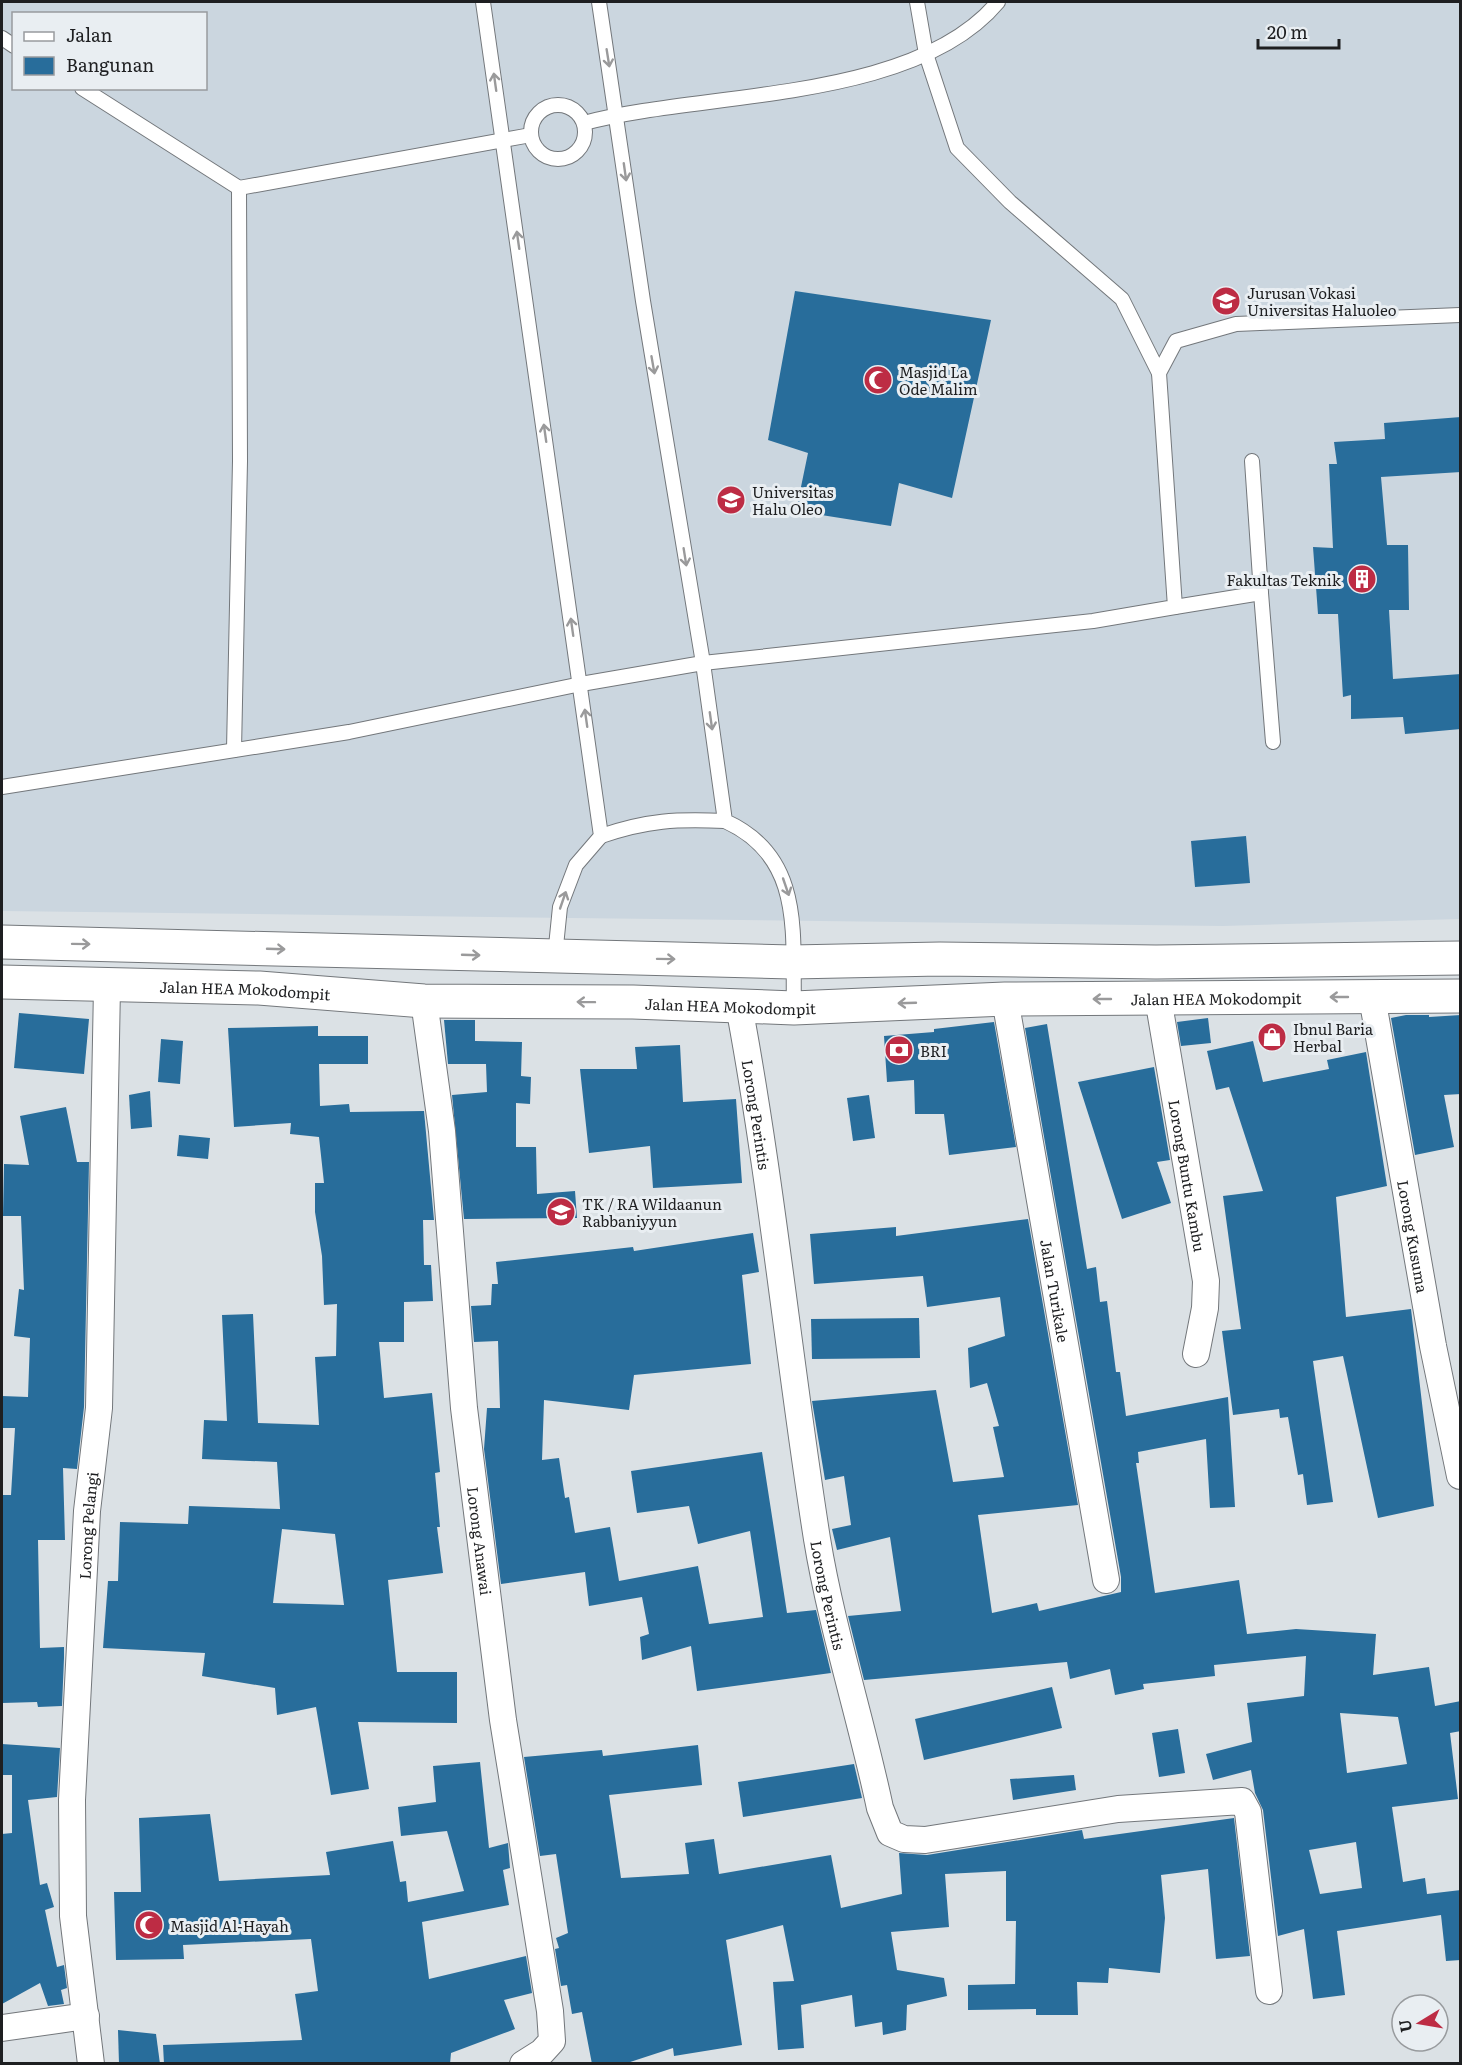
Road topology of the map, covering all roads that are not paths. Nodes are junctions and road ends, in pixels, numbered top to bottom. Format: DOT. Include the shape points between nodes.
graph roads {
  1 [pos="483,2"];
  2 [pos="599,2"];
  3 [pos="917,2"];
  4 [pos="998,2"];
  5 [pos="926,54"];
  6 [pos="85,90"];
  7 [pos="617,114"];
  8 [pos="584,123"];
  9 [pos="531,135"];
  10 [pos="503,140"];
  11 [pos="239,188"];
  12 [pos="1461,315"];
  13 [pos="1159,374"];
  14 [pos="1252,461"];
  15 [pos="1261,593"];
  16 [pos="1175,608"];
  17 [pos="703,663"];
  18 [pos="581,684"];
  19 [pos="1273,742"];
  20 [pos="234,750"];
  21 [pos="2,787"];
  22 [pos="725,821"];
  23 [pos="601,836"];
  24 [pos="2,942"];
  25 [pos="36,943"];
  26 [pos="555,957"];
  27 [pos="1461,958"];
  28 [pos="633,959"];
  29 [pos="792,962"];
  30 [pos="16,983"];
  31 [pos="107,987"];
  32 [pos="1461,996"];
  33 [pos="1372,997"];
  34 [pos="1158,998"];
  35 [pos="1005,999"];
  36 [pos="424,1001"];
  37 [pos="633,1002"];
  38 [pos="739,1006"];
  39 [pos="794,1008"];
  40 [pos="1197,1354"];
  41 [pos="1461,1476"];
  42 [pos="1106,1580"];
  43 [pos="1269,1992"];
  44 [pos="86,2016"];
  45 [pos="2,2028"];
  46 [pos="91,2064"];
  47 [pos="523,2064"];
  10 -- 1 [label="lane, one-way"];
  2 -- 7 [label="lane, one-way"];
  3 -- 5 [label="lane"];
  4 -- 5 [label="lane" via="966,30"];
  5 -- 7 [label="lane" via="871,74 816,87"];
  5 -- 13 [label="lane" via="957,148 1010,202 1122,299"];
  6 -- 11 [label="lane"];
  7 -- 8 [label="lane"];
  7 -- 17 [label="lane, one-way" via="643,301"];
  8 -- 9 [label="lane" via="574,110 559,105 544,109 534,120"];
  8 -- 9 [label="lane" via="585,138 578,152 564,159 549,159 537,150"];
  9 -- 10 [label="lane"];
  10 -- 11 [label="lane"];
  18 -- 10 [label="lane, one-way"];
  11 -- 20 [label="lane" via="240,461"];
  12 -- 13 [label="lane" via="1236,324 1176,341"];
  13 -- 16 [label="lane"];
  14 -- 15 [label="lane"];
  15 -- 16 [label="lane"];
  15 -- 19 [label="lane"];
  16 -- 17 [label="lane" via="1093,621"];
  17 -- 18 [label="lane"];
  17 -- 22 [label="lane, one-way"];
  18 -- 20 [label="lane" via="349,732"];
  23 -- 18 [label="lane, one-way"];
  20 -- 21 [label="lane"];
  22 -- 23 [label="lane" via="686,819 638,824"];
  22 -- 29 [label="lane, one-way" via="745,830 775,861 788,889 793,921"];
  26 -- 23 [label="lane, one-way" via="560,907 576,865"];
  24 -- 25 [label="street"];
  25 -- 26 [label="street, one-way"];
  25 -- 30 [label="street"];
  26 -- 28 [label="street"];
  27 -- 29 [label="street"];
  28 -- 29 [label="street, one-way"];
  28 -- 37 [label="street"];
  29 -- 39 [label="lane"];
  30 -- 31 [label="street, Jalan HEA Mokodompit"];
  31 -- 36 [label="street, Jalan HEA Mokodompit" via="259,988"];
  31 -- 44 [label="street, Lorong Pelangi" via="99,1408 87,1511 72,1800 73,1916"];
  32 -- 33 [label="street, Jalan HEA Mokodompit"];
  33 -- 34 [label="street, Jalan HEA Mokodompit, one-way"];
  33 -- 41 [label="street, Lorong Kusuma" via="1432,1346"];
  34 -- 35 [label="street, Jalan HEA Mokodompit, one-way"];
  34 -- 40 [label="street, Lorong Buntu Kambu" via="1206,1281"];
  35 -- 39 [label="street, Jalan HEA Mokodompit, one-way"];
  35 -- 42 [label="street, Jalan Turikale"];
  37 -- 36 [label="street, Jalan HEA Mokodompit, one-way"];
  36 -- 47 [label="street, Lorong Anawai" via="442,1131 465,1420 503,1720 550,2011 552,2041"];
  37 -- 38 [label="street, Jalan HEA Mokodompit"];
  38 -- 39 [label="street, Jalan HEA Mokodompit"];
  38 -- 43 [label="street, Lorong Perintis" via="818,1541 838,1640 880,1808 890,1833 904,1839 925,1840 1118,1809 1242,1801 1248,1812"];
  44 -- 45 [label="street"];
  44 -- 46 [label="street, Lorong Pelangi"];
}
